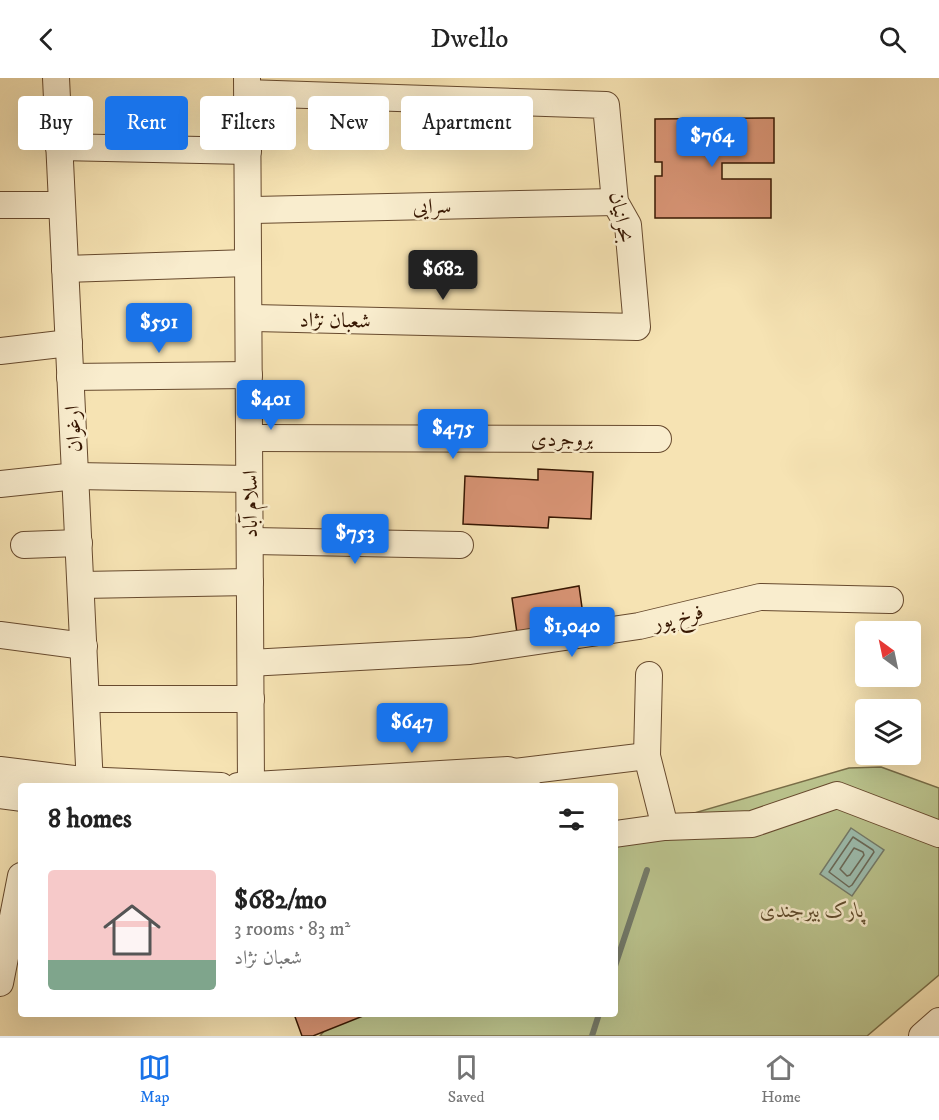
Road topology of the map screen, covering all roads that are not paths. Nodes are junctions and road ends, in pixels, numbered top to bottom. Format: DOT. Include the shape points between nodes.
graph roads {
  1 [pos="56,78"];
  2 [pos="248,86"];
  3 [pos="57,96"];
  4 [pos="93,148"];
  5 [pos="59,150"];
  6 [pos="248,151"];
  7 [pos="615,202"];
  8 [pos="62,204"];
  9 [pos="0,205"];
  10 [pos="249,210"];
  11 [pos="248,263"];
  12 [pos="65,268"];
  13 [pos="249,318"];
  14 [pos="637,327"];
  15 [pos="69,344"];
  16 [pos="0,351"];
  17 [pos="249,375"];
  18 [pos="70,377"];
  19 [pos="249,438"];
  20 [pos="658,439"];
  21 [pos="76,476"];
  22 [pos="249,479"];
  23 [pos="0,484"];
  24 [pos="250,541"];
  25 [pos="79,543"];
  26 [pos="24,545"];
  27 [pos="460,545"];
  28 [pos="250,582"];
  29 [pos="81,585"];
  30 [pos="890,600"];
  31 [pos="0,635"];
  32 [pos="84,646"];
  33 [pos="251,663"];
  34 [pos="649,675"];
  35 [pos="87,699"];
  36 [pos="251,699"];
  37 [pos="647,756"];
  38 [pos="0,770"];
  39 [pos="521,779"];
  40 [pos="39,781"];
  41 [pos="90,783"];
  42 [pos="251,783"];
  43 [pos="299,783"];
  44 [pos="0,795"];
  45 [pos="18,798"];
  46 [pos="665,828"];
  47 [pos="618,834"];
  48 [pos="939,834"];
  49 [pos="18,886"];
  50 [pos="5,929"];
  51 [pos="0,983"];
  52 [pos="939,1022"];
  53 [pos="922,1036"];
  1 -- 3 [label="street, ارغوان"];
  2 -- 6 [label="street, اسلام آباد"];
  2 -- 7 [label="street, بحرانیان" via="606,105"];
  4 -- 6 [label="street"];
  5 -- 8 [label="street, ارغوان"];
  6 -- 10 [label="street, اسلام آباد"];
  7 -- 10 [label="street, سرایی"];
  7 -- 14 [label="street, بحرانیان" via="628,225"];
  8 -- 9 [label="street"];
  8 -- 12 [label="street, ارغوان"];
  10 -- 11 [label="street, اسلام آباد"];
  11 -- 12 [label="street"];
  11 -- 13 [label="street, اسلام آباد"];
  12 -- 15 [label="street, ارغوان"];
  13 -- 14 [label="street, شعبان نژاد"];
  13 -- 17 [label="street, اسلام آباد"];
  15 -- 16 [label="street"];
  15 -- 18 [label="street, ارغوان"];
  17 -- 18 [label="street"];
  17 -- 19 [label="street, اسلام آباد"];
  18 -- 21 [label="street, ارغوان"];
  19 -- 20 [label="street, بروجردی"];
  19 -- 22 [label="street, اسلام آباد"];
  21 -- 22 [label="street"];
  21 -- 23 [label="street"];
  21 -- 25 [label="street, ارغوان"];
  22 -- 24 [label="street, اسلام آباد"];
  24 -- 27 [label="street"];
  24 -- 28 [label="street, اسلام آباد"];
  25 -- 26 [label="street"];
  25 -- 29 [label="street, ارغوان"];
  28 -- 29 [label="street"];
  28 -- 33 [label="street, اسلام آباد"];
  29 -- 32 [label="street, ارغوان"];
  30 -- 33 [label="street, فرخ پور" via="760,597 639,626 470,651"];
  31 -- 32 [label="street"];
  32 -- 35 [label="street, ارغوان"];
  33 -- 36 [label="street, اسلام آباد"];
  34 -- 37 [label="street"];
  35 -- 36 [label="street"];
  35 -- 41 [label="street, ارغوان"];
  36 -- 42 [label="street, اسلام آباد"];
  37 -- 39 [label="street"];
  37 -- 46 [label="street"];
  38 -- 40 [label="street"];
  39 -- 43 [label="street" via="508,770"];
  40 -- 41 [label="street"];
  44 -- 45 [label="street"];
  46 -- 47 [label="street"];
  46 -- 48 [label="street" via="752,824 837,795"];
  49 -- 50 [label="street"];
  50 -- 51 [label="street"];
  52 -- 53 [label="street"];
}
